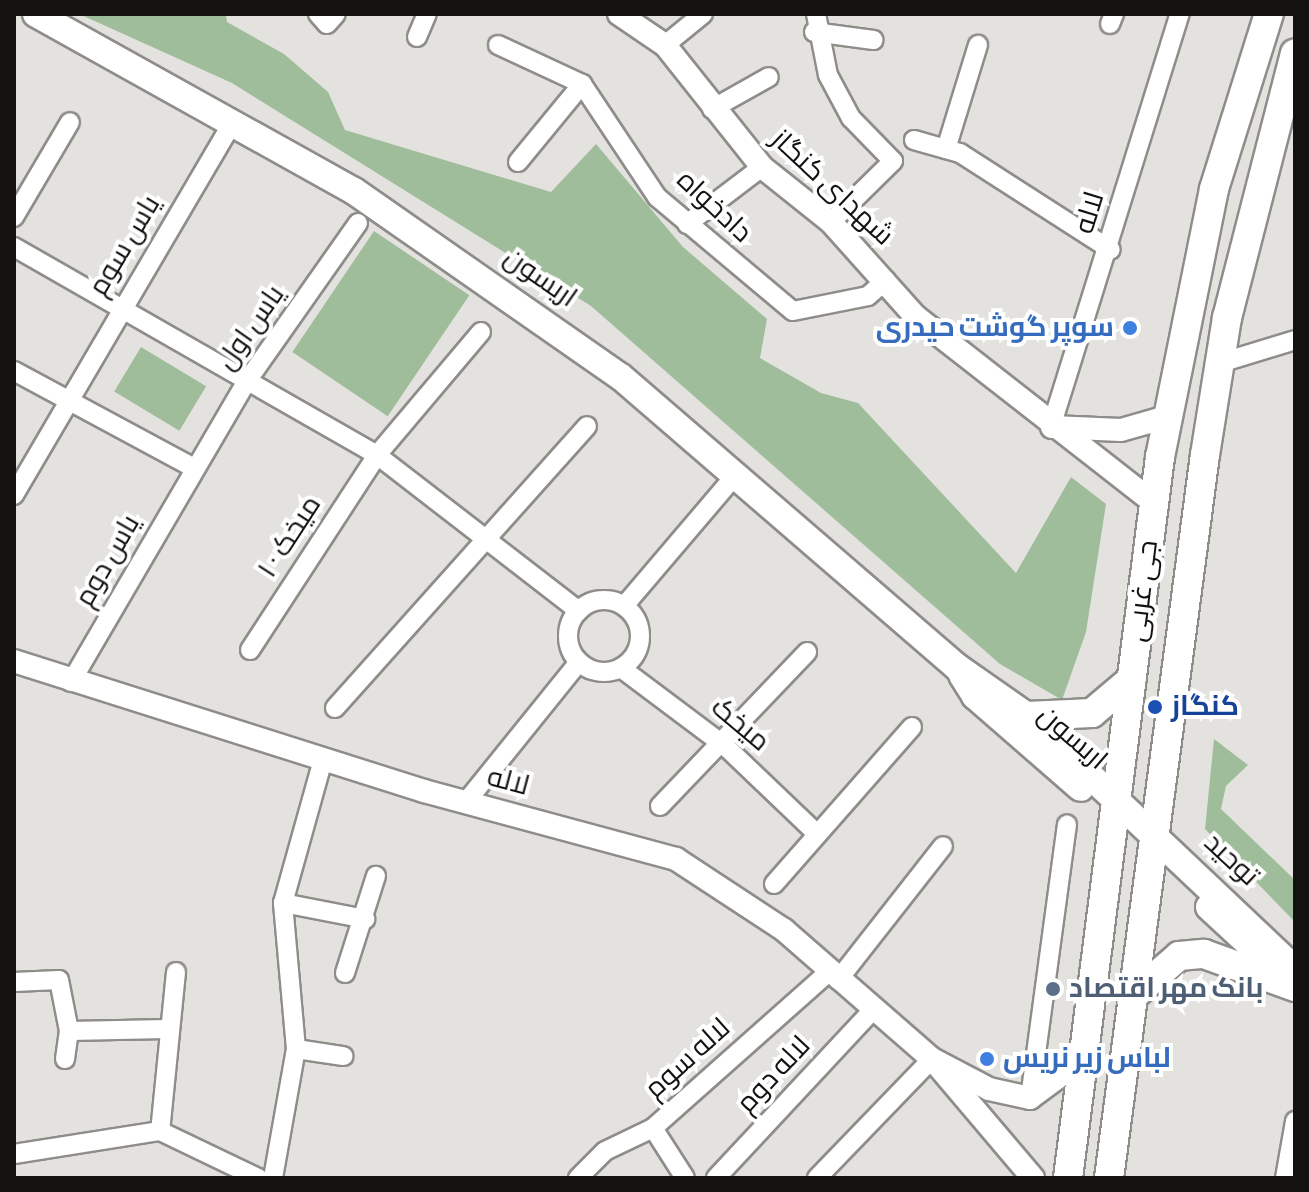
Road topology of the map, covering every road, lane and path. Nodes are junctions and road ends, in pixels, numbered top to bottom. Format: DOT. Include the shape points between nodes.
graph roads {
  1 [pos="36,14"];
  2 [pos="318,14"];
  3 [pos="336,14"];
  4 [pos="427,14"];
  5 [pos="619,14"];
  6 [pos="703,14"];
  7 [pos="1180,14"];
  8 [pos="1269,14"];
  9 [pos="815,23"];
  10 [pos="417,37"];
  11 [pos="873,40"];
  12 [pos="498,45"];
  13 [pos="665,45"];
  14 [pos="978,45"];
  15 [pos="1295,54"];
  16 [pos="769,77"];
  17 [pos="582,84"];
  18 [pos="712,109"];
  19 [pos="70,122"];
  20 [pos="232,124"];
  21 [pos="914,140"];
  22 [pos="946,149"];
  23 [pos="518,162"];
  24 [pos="762,167"];
  25 [pos="14,217"];
  26 [pos="831,222"];
  27 [pos="358,223"];
  28 [pos="687,224"];
  29 [pos="14,247"];
  30 [pos="1111,250"];
  31 [pos="886,280"];
  32 [pos="121,308"];
  33 [pos="481,332"];
  34 [pos="1295,340"];
  35 [pos="1220,363"];
  36 [pos="14,371"];
  37 [pos="247,381"];
  38 [pos="67,398"];
  39 [pos="1167,417"];
  40 [pos="587,426"];
  41 [pos="1051,427"];
  42 [pos="377,455"];
  43 [pos="194,468"];
  44 [pos="737,473"];
  45 [pos="14,495"];
  46 [pos="1154,503"];
  47 [pos="487,539"];
  48 [pos="624,606"];
  49 [pos="579,611"];
  50 [pos="250,650"];
  51 [pos="807,652"];
  52 [pos="14,661"];
  53 [pos="579,662"];
  54 [pos="957,667"];
  55 [pos="621,668"];
  56 [pos="1132,679"];
  57 [pos="71,682"];
  58 [pos="335,708"];
  59 [pos="1027,716"];
  60 [pos="912,727"];
  61 [pos="725,746"];
  62 [pos="323,760"];
  63 [pos="466,802"];
  64 [pos="660,806"];
  65 [pos="1115,806"];
  66 [pos="1067,824"];
  67 [pos="816,833"];
  68 [pos="1154,843"];
  69 [pos="943,846"];
  70 [pos="376,876"];
  71 [pos="774,884"];
  72 [pos="283,903"];
  73 [pos="365,919"];
  74 [pos="1295,969"];
  75 [pos="176,972"];
  76 [pos="345,973"];
  77 [pos="834,976"];
  78 [pos="14,982"];
  79 [pos="1295,986"];
  80 [pos="1133,996"];
  81 [pos="872,1011"];
  82 [pos="167,1029"];
  83 [pos="69,1031"];
  84 [pos="296,1049"];
  85 [pos="343,1056"];
  86 [pos="1084,1058"];
  87 [pos="65,1059"];
  88 [pos="932,1059"];
  89 [pos="1030,1098"];
  90 [pos="1295,1121"];
  91 [pos="653,1128"];
  92 [pos="160,1131"];
  93 [pos="14,1154"];
  94 [pos="1023,1173"];
  95 [pos="258,1178"];
  96 [pos="273,1178"];
  97 [pos="578,1178"];
  98 [pos="685,1178"];
  99 [pos="716,1178"];
  100 [pos="817,1178"];
  101 [pos="1068,1178"];
  102 [pos="1109,1178"];
  103 [pos="1285,1178"];
  1 -- 20 [label="main road, اریسون"];
  2 -- 3 [label="street" via="327,24"];
  4 -- 10 [label="street"];
  5 -- 13 [label="street, شهدای کنگاز"];
  6 -- 13 [label="street"];
  7 -- 30 [label="street, لاله"];
  8 -- 39 [label="main road, جی غربی" via="1214,189"];
  9 -- 11 [label="street"];
  9 -- 26 [label="street" via="851,118 893,161"];
  12 -- 17 [label="street"];
  13 -- 18 [label="street, شهدای کنگاز"];
  14 -- 22 [label="street"];
  15 -- 35 [label="main road, جی غربی"];
  16 -- 18 [label="street"];
  17 -- 23 [label="street"];
  17 -- 28 [label="street, دادخواه" via="657,197"];
  18 -- 24 [label="street, شهدای کنگاز"];
  19 -- 25 [label="street"];
  20 -- 32 [label="street, یاس سوم"];
  20 -- 44 [label="main road, اریسون" via="354,191 511,295"];
  21 -- 22 [label="street"];
  22 -- 30 [label="street"];
  24 -- 26 [label="street, شهدای کنگاز"];
  24 -- 28 [label="street"];
  26 -- 31 [label="street, شهدای کنگاز"];
  27 -- 37 [label="street, یاس اول"];
  28 -- 31 [label="street, دادخواه" via="793,311 868,296"];
  29 -- 32 [label="street"];
  30 -- 41 [label="street, لاله"];
  31 -- 41 [label="street, شهدای کنگاز" via="915,316"];
  32 -- 37 [label="street"];
  32 -- 38 [label="street, یاس سوم"];
  33 -- 42 [label="street, میخک ۰ ۱"];
  34 -- 35 [label="street"];
  35 -- 68 [label="main road, جی غربی"];
  36 -- 38 [label="street"];
  37 -- 42 [label="street"];
  37 -- 43 [label="street, یاس اول"];
  38 -- 43 [label="street"];
  38 -- 45 [label="street, یاس سوم"];
  39 -- 41 [label="street" via="1121,430"];
  39 -- 46 [label="main road, جی غربی"];
  40 -- 47 [label="street"];
  41 -- 46 [label="street, شهدای کنگاز"];
  42 -- 47 [label="street"];
  42 -- 50 [label="street, میخک ۰ ۱"];
  43 -- 57 [label="street, یاس دوم"];
  44 -- 48 [label="street"];
  44 -- 54 [label="main road, اریسون"];
  46 -- 56 [label="main road, جی غربی"];
  47 -- 49 [label="street"];
  47 -- 58 [label="street"];
  48 -- 49 [label="street" via="601,600"];
  48 -- 55 [label="street" via="640,638"];
  49 -- 53 [label="street" via="569,642"];
  51 -- 61 [label="street"];
  52 -- 57 [label="street, لاله"];
  53 -- 55 [label="street" via="599,672"];
  53 -- 63 [label="street"];
  54 -- 59 [label="main road, اریسون"];
  54 -- 65 [label="main road, اریسون" via="975,696"];
  55 -- 61 [label="street, میخک"];
  56 -- 59 [label="main road" via="1092,713"];
  56 -- 65 [label="main road, جی غربی"];
  57 -- 62 [label="street, لاله"];
  59 -- 65 [label="main road, اریسون"];
  60 -- 67 [label="street"];
  61 -- 64 [label="street"];
  61 -- 67 [label="street, میخک"];
  62 -- 63 [label="street, لاله"];
  62 -- 72 [label="street"];
  63 -- 77 [label="street, لاله" via="676,859 784,930"];
  65 -- 68 [label="main road, اریسون"];
  65 -- 86 [label="main road, جی غربی"];
  66 -- 89 [label="street"];
  67 -- 71 [label="street"];
  68 -- 74 [label="main road, توحید"];
  68 -- 79 [label="main road, توحید"];
  68 -- 80 [label="main road, جی غربی"];
  69 -- 77 [label="street, لاله سوم"];
  70 -- 73 [label="street"];
  72 -- 73 [label="street"];
  72 -- 84 [label="street"];
  73 -- 76 [label="street"];
  75 -- 82 [label="street"];
  77 -- 81 [label="street, لاله"];
  77 -- 91 [label="street, لاله سوم"];
  78 -- 83 [label="street" via="59,980"];
  79 -- 80 [label="main road" via="1204,954 1179,956"];
  80 -- 102 [label="main road, جی غربی"];
  81 -- 88 [label="street, لاله"];
  81 -- 99 [label="street, لاله دوم"];
  82 -- 83 [label="street"];
  82 -- 92 [label="street"];
  83 -- 87 [label="street"];
  84 -- 85 [label="street"];
  84 -- 96 [label="street"];
  86 -- 89 [label="street"];
  86 -- 101 [label="main road, جی غربی"];
  88 -- 89 [label="street" via="989,1089"];
  88 -- 94 [label="street"];
  88 -- 100 [label="street"];
  90 -- 103 [label="street"];
  91 -- 97 [label="street, لاله سوم" via="605,1151"];
  91 -- 98 [label="street"];
  92 -- 93 [label="street"];
  92 -- 95 [label="street"];
}
